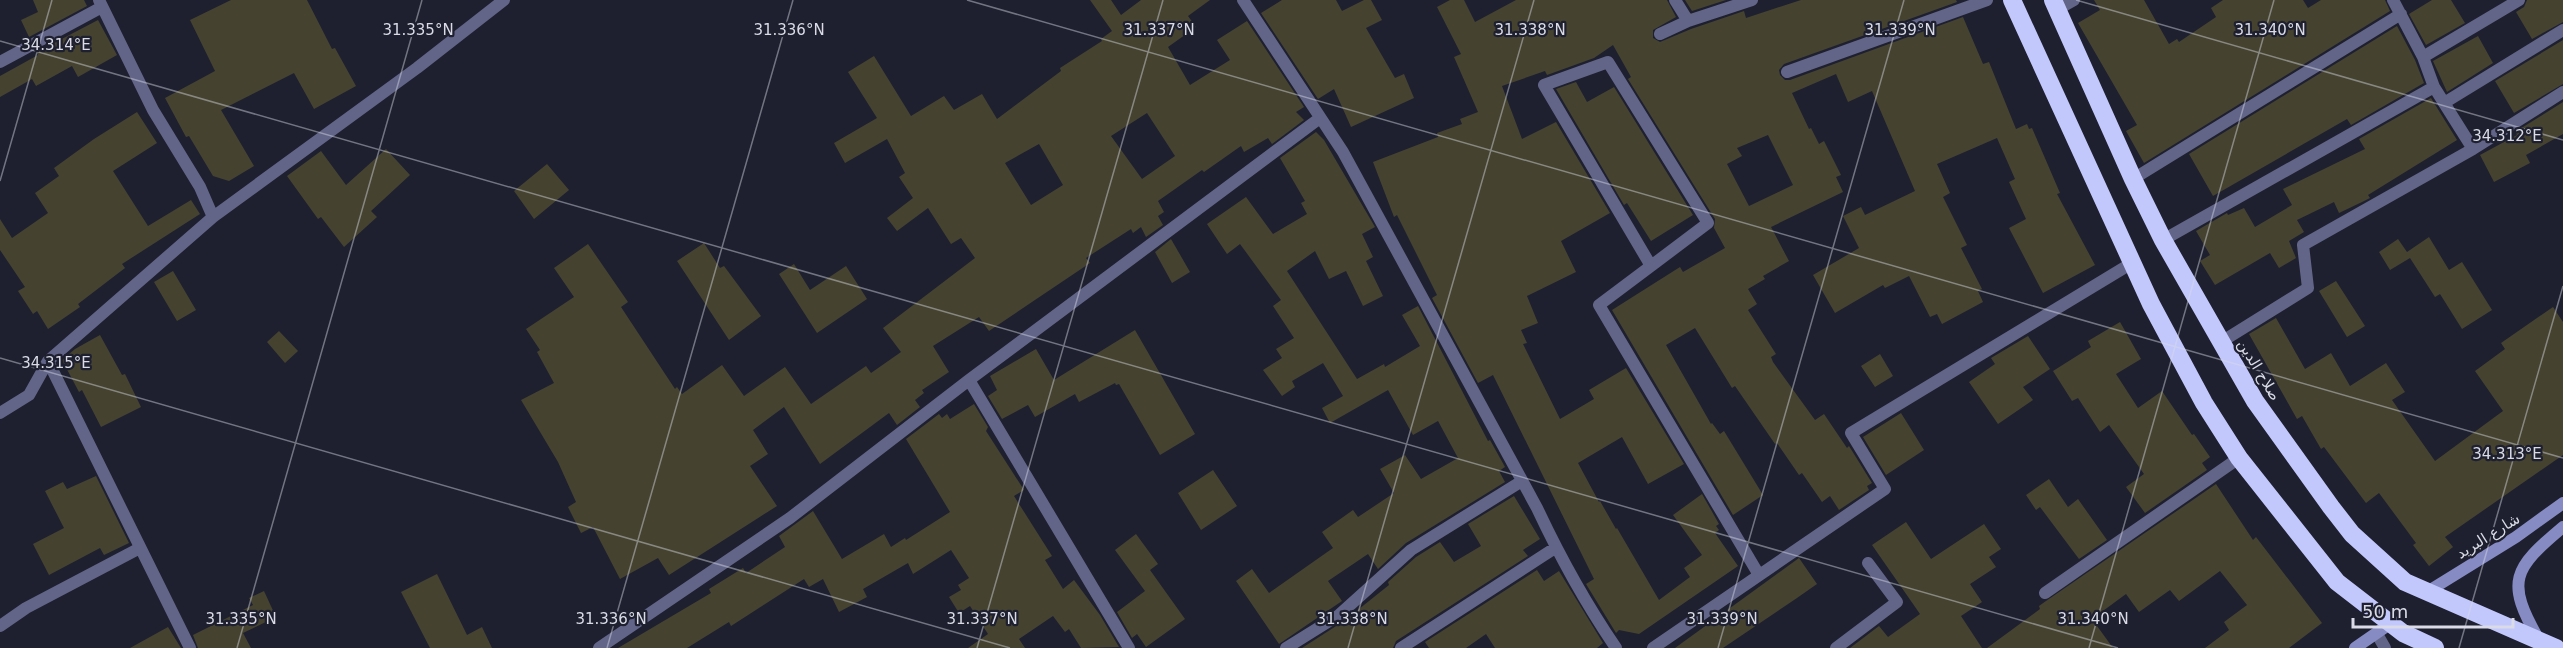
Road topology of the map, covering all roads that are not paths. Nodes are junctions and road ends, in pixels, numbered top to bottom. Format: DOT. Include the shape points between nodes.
graph roads {
  1 [pos="504,0"];
  2 [pos="1243,0"];
  3 [pos="1675,0"];
  4 [pos="1752,0"];
  5 [pos="1987,0"];
  6 [pos="2012,0"];
  7 [pos="2074,0"];
  8 [pos="2393,0"];
  9 [pos="2519,0"];
  10 [pos="100,4"];
  11 [pos="2056,5"];
  12 [pos="2401,14"];
  13 [pos="1688,21"];
  14 [pos="2563,30"];
  15 [pos="1660,34"];
  16 [pos="2423,57"];
  17 [pos="0,62"];
  18 [pos="1787,72"];
  19 [pos="2434,87"];
  20 [pos="2563,92"];
  21 [pos="2444,103"];
  22 [pos="1320,118"];
  23 [pos="2473,149"];
  24 [pos="2133,179"];
  25 [pos="213,217"];
  26 [pos="2163,240"];
  27 [pos="2132,263"];
  28 [pos="1651,266"];
  29 [pos="2221,342"];
  30 [pos="48,362"];
  31 [pos="969,380"];
  32 [pos="0,413"];
  33 [pos="2239,458"];
  34 [pos="1522,481"];
  35 [pos="2563,503"];
  36 [pos="2563,527"];
  37 [pos="140,548"];
  38 [pos="1556,548"];
  39 [pos="1868,563"];
  40 [pos="1759,575"];
  41 [pos="2427,592"];
  42 [pos="2045,593"];
  43 [pos="0,626"];
  44 [pos="2384,628"];
  45 [pos="2547,645"];
  46 [pos="190,648"];
  47 [pos="599,648"];
  48 [pos="1129,648"];
  49 [pos="1286,648"];
  50 [pos="1401,648"];
  51 [pos="1616,648"];
  52 [pos="1653,648"];
  53 [pos="1836,648"];
  54 [pos="2355,648"];
  55 [pos="2385,648"];
  56 [pos="2435,648"];
  1 -- 25 [label="street"];
  2 -- 22 [label="street"];
  3 -- 13 [label="street"];
  4 -- 13 [label="street"];
  5 -- 18 [label="street"];
  6 -- 27 [label="highway"];
  7 -- 11 [label="street"];
  8 -- 12 [label="street"];
  9 -- 16 [label="street"];
  10 -- 17 [label="street"];
  10 -- 25 [label="street"];
  11 -- 24 [label="highway, صلاح الدين"];
  12 -- 16 [label="street"];
  12 -- 24 [label="street"];
  13 -- 15 [label="street"];
  14 -- 21 [label="street"];
  16 -- 19 [label="street"];
  19 -- 21 [label="street"];
  19 -- 26 [label="street"];
  20 -- 23 [label="street"];
  21 -- 23 [label="street"];
  22 -- 31 [label="street"];
  22 -- 34 [label="street" via="1343,152"];
  23 -- 29 [label="street" via="2303,245 2308,288"];
  24 -- 26 [label="highway, صلاح الدين"];
  25 -- 30 [label="street"];
  26 -- 29 [label="highway, صلاح الدين"];
  27 -- 33 [label="highway" via="2204,403"];
  27 -- 40 [label="street" via="1851,433 1884,489"];
  28 -- 28 [label="street" via="1707,223 1608,62 1544,85"];
  28 -- 40 [label="street" via="1599,305"];
  29 -- 41 [label="highway, صلاح الدين" via="2262,411 2352,534 2405,582"];
  30 -- 32 [label="street" via="29,395"];
  30 -- 37 [label="street"];
  31 -- 47 [label="street" via="790,518"];
  31 -- 48 [label="street"];
  33 -- 42 [label="street"];
  33 -- 44 [label="highway" via="2337,582"];
  34 -- 38 [label="street"];
  34 -- 49 [label="street" via="1411,550 1339,615"];
  35 -- 41 [label="street, شارع البريد"];
  36 -- 45 [label="street" via="2528,559 2519,578 2521,610"];
  37 -- 43 [label="street" via="26,608"];
  37 -- 46 [label="street"];
  38 -- 50 [label="street"];
  38 -- 51 [label="street"];
  39 -- 53 [label="street" via="1897,602"];
  40 -- 52 [label="street"];
  41 -- 45 [label="highway, صلاح الدين"];
  44 -- 54 [label="street"];
  44 -- 55 [label="street"];
  44 -- 56 [label="highway"];
}
